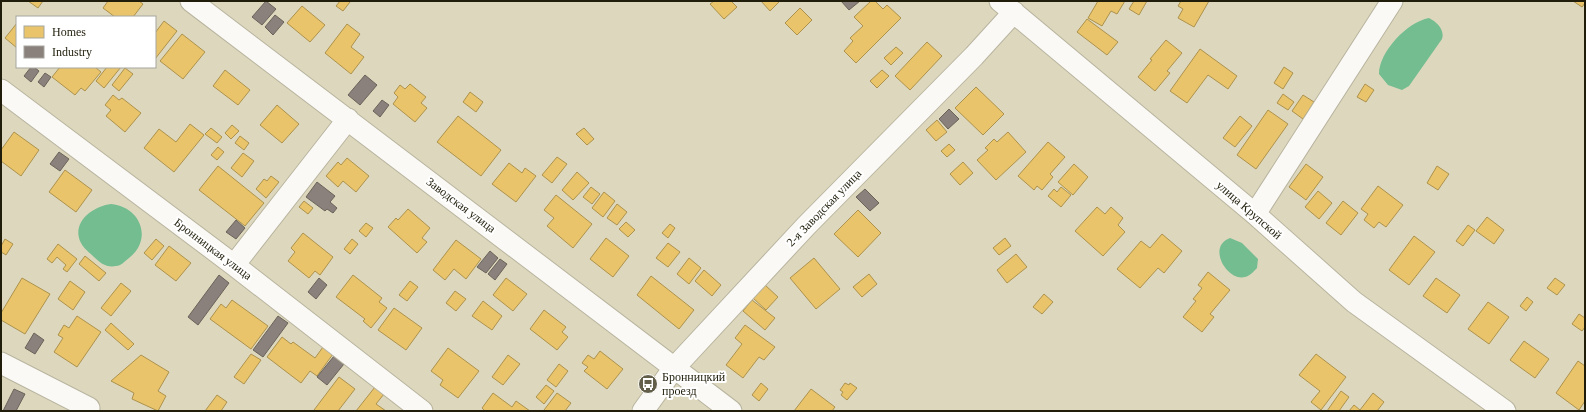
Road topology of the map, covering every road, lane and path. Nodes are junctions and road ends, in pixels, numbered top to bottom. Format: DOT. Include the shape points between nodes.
graph roads {
  1 [pos="191,1"];
  2 [pos="1392,1"];
  3 [pos="1007,6"];
  4 [pos="1,90"];
  5 [pos="348,119"];
  6 [pos="1255,214"];
  7 [pos="234,265"];
  8 [pos="1,363"];
  9 [pos="674,368"];
  10 [pos="87,411"];
  11 [pos="422,411"];
  12 [pos="643,411"];
  13 [pos="731,411"];
  14 [pos="1505,411"];
  1 -- 5 [label="street, Заводская улица"];
  2 -- 6 [label="street"];
  3 -- 6 [label="street, улица Крупской"];
  3 -- 9 [label="street, 2-я Заводская улица" via="974,56 806,226"];
  4 -- 7 [label="street, Бронницкая улица"];
  5 -- 7 [label="street"];
  5 -- 9 [label="street, Заводская улица"];
  6 -- 14 [label="street, улица Крупской" via="1354,302"];
  7 -- 11 [label="street, Бронницкая улица"];
  8 -- 10 [label="street" via="88,408"];
  9 -- 12 [label="street, 2-я Заводская улица"];
  9 -- 13 [label="street, Заводская улица"];
}
